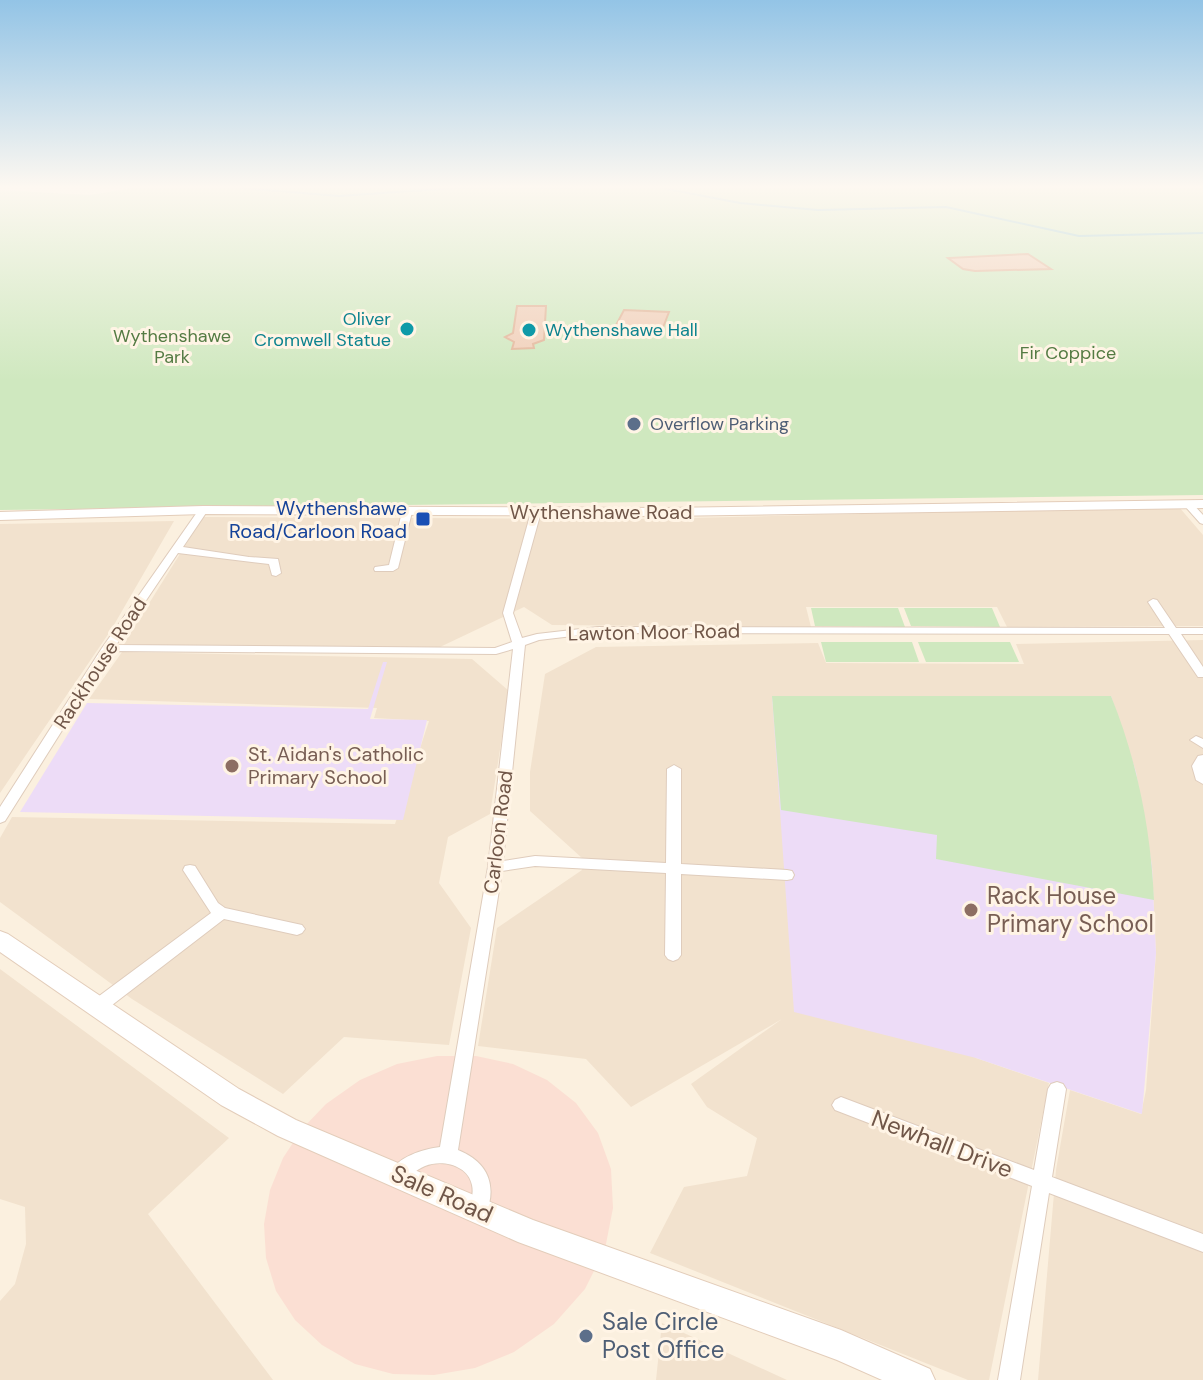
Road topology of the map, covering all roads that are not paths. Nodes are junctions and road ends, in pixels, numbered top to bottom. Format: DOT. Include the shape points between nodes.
graph roads {
  1 [pos="1196,504"];
  2 [pos="203,510"];
  3 [pos="407,512"];
  4 [pos="536,512"];
  5 [pos="0,516"];
  6 [pos="1203,521"];
  7 [pos="175,550"];
  8 [pos="393,568"];
  9 [pos="379,569"];
  10 [pos="407,569"];
  11 [pos="276,573"];
  12 [pos="1153,602"];
  13 [pos="1172,631"];
  14 [pos="1203,631"];
  15 [pos="519,645"];
  16 [pos="108,648"];
  17 [pos="1202,674"];
  18 [pos="1203,759"];
  19 [pos="674,769"];
  20 [pos="1203,780"];
  21 [pos="0,818"];
  22 [pos="495,867"];
  23 [pos="673,867"];
  24 [pos="190,870"];
  25 [pos="787,875"];
  26 [pos="221,913"];
  27 [pos="297,929"];
  28 [pos="0,940"];
  29 [pos="673,955"];
  30 [pos="97,1007"];
  31 [pos="1057,1089"];
  32 [pos="841,1105"];
  33 [pos="448,1156"];
  34 [pos="398,1174"];
  35 [pos="1043,1183"];
  36 [pos="478,1210"];
  37 [pos="1203,1243"];
  38 [pos="919,1380"];
  39 [pos="1009,1380"];
  1 -- 4 [label="main road, Wythenshawe Road"];
  1 -- 6 [label="street"];
  2 -- 3 [label="main road, Wythenshawe Road"];
  2 -- 5 [label="main road, Wythenshawe Road"];
  2 -- 7 [label="street, Rackhouse Road"];
  3 -- 4 [label="main road, Wythenshawe Road"];
  3 -- 8 [label="street"];
  4 -- 15 [label="street, Carloon Road" via="508,613"];
  7 -- 11 [label="street" via="274,561"];
  7 -- 16 [label="street, Rackhouse Road"];
  8 -- 9 [label="street"];
  8 -- 10 [label="street"];
  12 -- 13 [label="street"];
  13 -- 14 [label="street, Lawton Moor Road"];
  13 -- 15 [label="street, Lawton Moor Road" via="598,630"];
  13 -- 17 [label="street"];
  15 -- 16 [label="street, Lawton Moor Road" via="496,651"];
  15 -- 22 [label="street, Carloon Road"];
  16 -- 21 [label="street, Rackhouse Road"];
  18 -- 20 [label="street"];
  19 -- 23 [label="street"];
  22 -- 23 [label="street" via="535,861"];
  22 -- 33 [label="street, Carloon Road"];
  23 -- 25 [label="street"];
  23 -- 29 [label="street"];
  24 -- 26 [label="street"];
  26 -- 27 [label="street"];
  26 -- 30 [label="street"];
  28 -- 30 [label="main road, Sale Road"];
  30 -- 34 [label="main road, Sale Road" via="230,1097 287,1128"];
  31 -- 35 [label="street, Newhall Drive"];
  32 -- 35 [label="street, Newhall Drive"];
  33 -- 34 [label="street" via="417,1160"];
  33 -- 36 [label="street" via="465,1161 480,1178"];
  34 -- 36 [label="main road, Sale Road"];
  35 -- 37 [label="street, Newhall Drive"];
  35 -- 39 [label="street, Newhall Drive"];
  36 -- 38 [label="main road, Sale Road" via="853,1350"];
}
